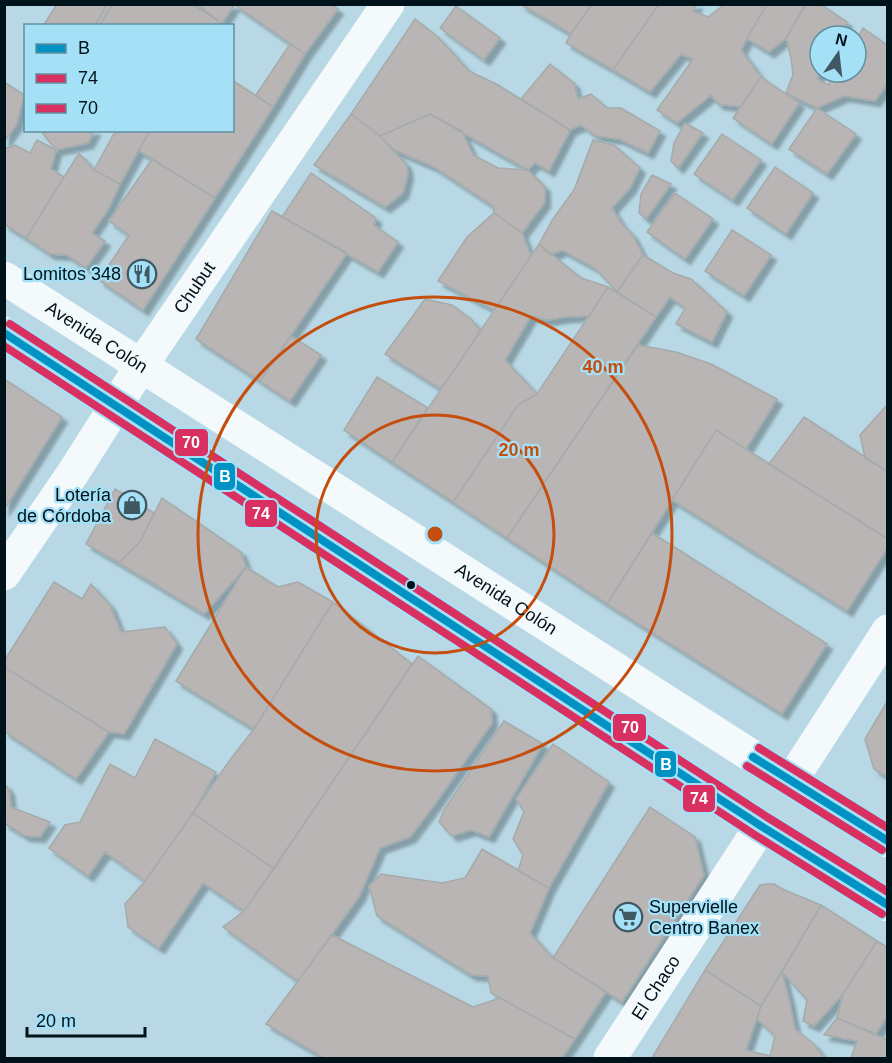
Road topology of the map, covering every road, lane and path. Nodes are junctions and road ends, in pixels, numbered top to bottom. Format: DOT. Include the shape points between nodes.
graph roads {
  1 [pos="388,4"];
  2 [pos="4,278"];
  3 [pos="4,333"];
  4 [pos="141,366"];
  5 [pos="117,405"];
  6 [pos="4,574"];
  7 [pos="888,632"];
  8 [pos="791,781"];
  9 [pos="762,826"];
  10 [pos="888,841"];
  11 [pos="888,905"];
  12 [pos="610,1059"];
  1 -- 4 [label="main road, Chubut"];
  2 -- 4 [label="main road, Avenida Colón"];
  3 -- 5 [label="main road"];
  4 -- 5 [label="main road, Chubut"];
  4 -- 8 [label="main road, Avenida Colón"];
  5 -- 6 [label="main road, Chubut"];
  5 -- 9 [label="main road"];
  7 -- 8 [label="main road"];
  8 -- 10 [label="main road, Avenida Colón"];
  9 -- 11 [label="main road"];
  9 -- 12 [label="main road, El Chaco"];
}
